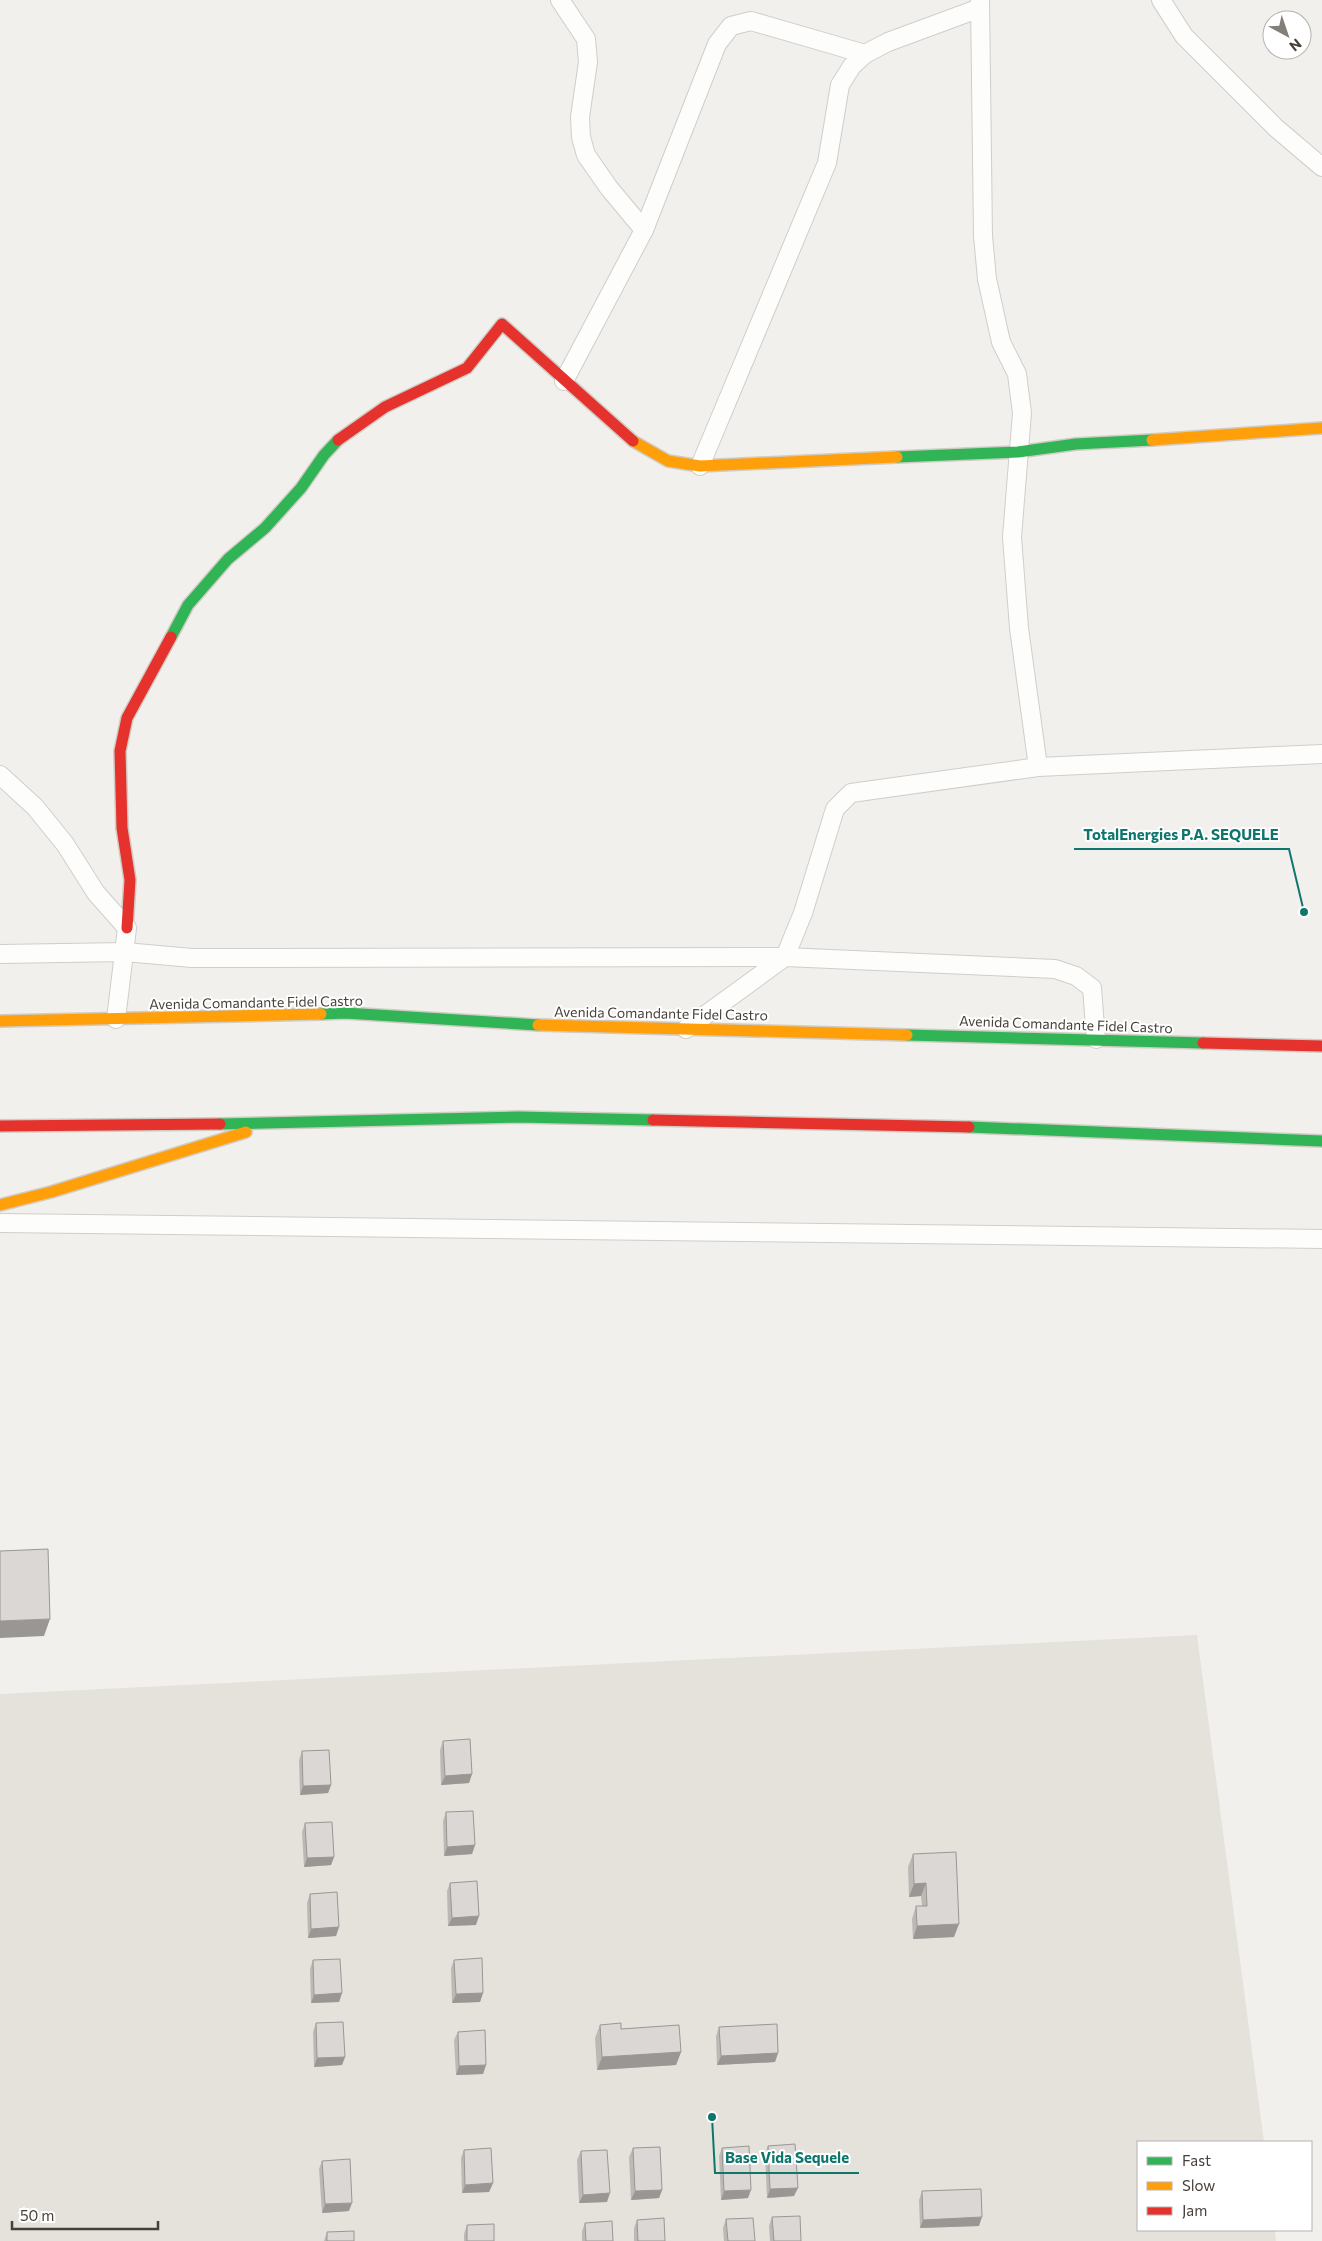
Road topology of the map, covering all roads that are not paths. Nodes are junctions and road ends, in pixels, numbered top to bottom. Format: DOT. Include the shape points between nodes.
graph roads {
  1 [pos="560,0"];
  2 [pos="1161,0"];
  3 [pos="980,4"];
  4 [pos="865,54"];
  5 [pos="1322,167"];
  6 [pos="644,230"];
  7 [pos="564,381"];
  8 [pos="1322,428"];
  9 [pos="1018,452"];
  10 [pos="700,466"];
  11 [pos="1322,754"];
  12 [pos="1038,767"];
  13 [pos="0,775"];
  14 [pos="127,928"];
  15 [pos="124,952"];
  16 [pos="0,954"];
  17 [pos="786,957"];
  18 [pos="116,1019"];
  19 [pos="0,1021"];
  20 [pos="686,1028"];
  21 [pos="1096,1039"];
  22 [pos="1322,1046"];
  23 [pos="276,1123"];
  24 [pos="0,1126"];
  25 [pos="1322,1141"];
  26 [pos="0,1204"];
  27 [pos="0,1223"];
  28 [pos="1322,1239"];
  1 -- 6 [label="street" via="586,39 588,62 580,117 586,155"];
  2 -- 5 [label="street" via="1184,36 1276,128"];
  3 -- 4 [label="street"];
  3 -- 9 [label="street" via="982,186 987,279 1001,342 1017,374 1022,413"];
  4 -- 6 [label="street" via="751,21 731,26 717,44"];
  4 -- 10 [label="street" via="852,66 840,85 827,163"];
  6 -- 7 [label="street"];
  7 -- 10 [label="main road" via="633,440 668,461"];
  7 -- 14 [label="main road" via="502,324 466,368 385,407 343,436 265,528 228,559 188,604 127,718 120,751 122,828 130,880"];
  8 -- 9 [label="main road" via="1076,444"];
  9 -- 10 [label="main road"];
  9 -- 12 [label="street" via="1012,537 1019,628"];
  11 -- 12 [label="street"];
  12 -- 17 [label="street" via="851,792 835,809"];
  13 -- 14 [label="street" via="36,807 65,844 96,893"];
  14 -- 15 [label="street"];
  15 -- 16 [label="street"];
  15 -- 17 [label="street" via="192,958"];
  15 -- 18 [label="street"];
  17 -- 20 [label="street"];
  17 -- 21 [label="street" via="1055,969 1076,976 1092,988"];
  18 -- 19 [label="main road, Avenida Comandante Fidel Castro"];
  18 -- 20 [label="main road, Avenida Comandante Fidel Castro" via="345,1013 507,1024"];
  20 -- 21 [label="main road, Avenida Comandante Fidel Castro"];
  21 -- 22 [label="main road, Avenida Comandante Fidel Castro"];
  23 -- 24 [label="main road"];
  23 -- 25 [label="main road" via="518,1117 984,1127"];
  23 -- 26 [label="main road" via="50,1192"];
  27 -- 28 [label="street"];
}
